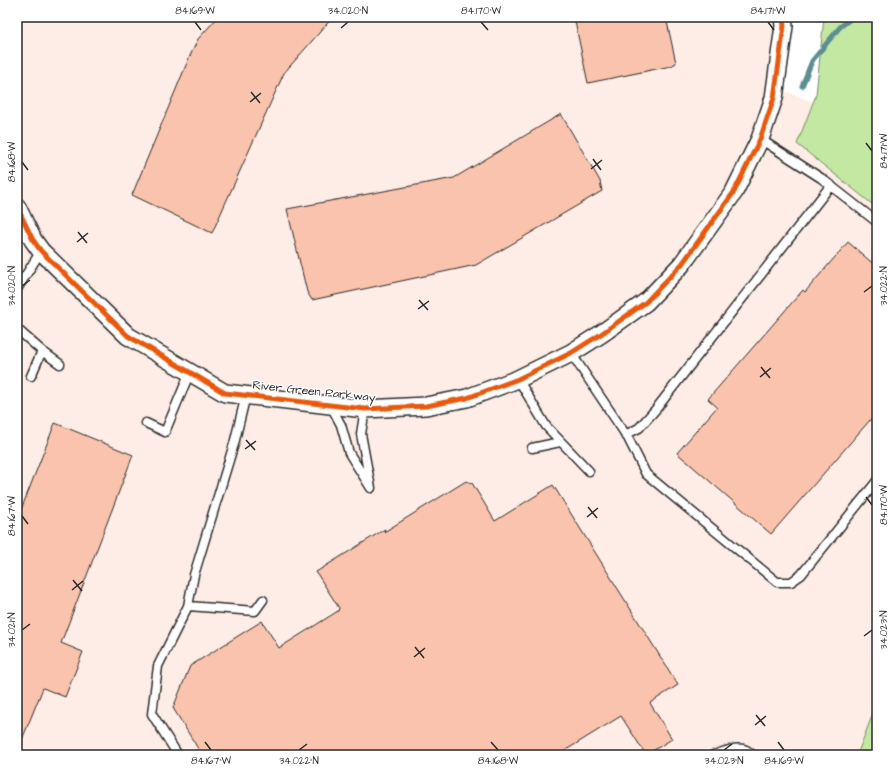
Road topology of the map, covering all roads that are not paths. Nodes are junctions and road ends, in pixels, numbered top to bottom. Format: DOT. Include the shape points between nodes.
graph roads {
  1 [pos="784,17"];
  2 [pos="760,139"];
  3 [pos="831,185"];
  4 [pos="17,207"];
  5 [pos="877,222"];
  6 [pos="41,251"];
  7 [pos="17,289"];
  8 [pos="17,330"];
  9 [pos="42,351"];
  10 [pos="571,353"];
  11 [pos="60,364"];
  12 [pos="190,372"];
  13 [pos="31,376"];
  14 [pos="518,379"];
  15 [pos="246,395"];
  16 [pos="331,406"];
  17 [pos="365,408"];
  18 [pos="146,423"];
  19 [pos="625,435"];
  20 [pos="560,442"];
  21 [pos="532,448"];
  22 [pos="589,471"];
  23 [pos="877,481"];
  24 [pos="264,600"];
  25 [pos="188,606"];
  26 [pos="178,755"];
  27 [pos="713,755"];
  28 [pos="752,755"];
  1 -- 2 [label="street, River Green Parkway" via="774,98"];
  2 -- 3 [label="lane"];
  2 -- 10 [label="street, River Green Parkway" via="734,192 682,264 646,302"];
  3 -- 5 [label="lane"];
  3 -- 19 [label="lane" via="656,409 639,428"];
  4 -- 6 [label="street, River Green Parkway"];
  6 -- 7 [label="lane"];
  6 -- 12 [label="street, River Green Parkway" via="128,336"];
  8 -- 9 [label="lane"];
  9 -- 11 [label="lane"];
  9 -- 13 [label="lane"];
  10 -- 14 [label="street, River Green Parkway"];
  10 -- 19 [label="lane"];
  12 -- 15 [label="street, River Green Parkway" via="225,393"];
  12 -- 18 [label="lane" via="165,432"];
  14 -- 17 [label="street, River Green Parkway" via="467,398 426,406"];
  14 -- 20 [label="lane" via="546,426"];
  15 -- 16 [label="street, River Green Parkway"];
  15 -- 25 [label="lane" via="234,444 194,575"];
  16 -- 17 [label="street, River Green Parkway"];
  16 -- 17 [label="lane" via="341,425 349,453 371,488 361,434"];
  19 -- 23 [label="lane" via="646,474 777,582 791,582 801,576"];
  20 -- 21 [label="lane"];
  20 -- 22 [label="lane"];
  24 -- 25 [label="lane" via="255,611"];
  25 -- 26 [label="lane" via="158,666 152,714"];
  27 -- 28 [label="lane" via="741,748"];
}
